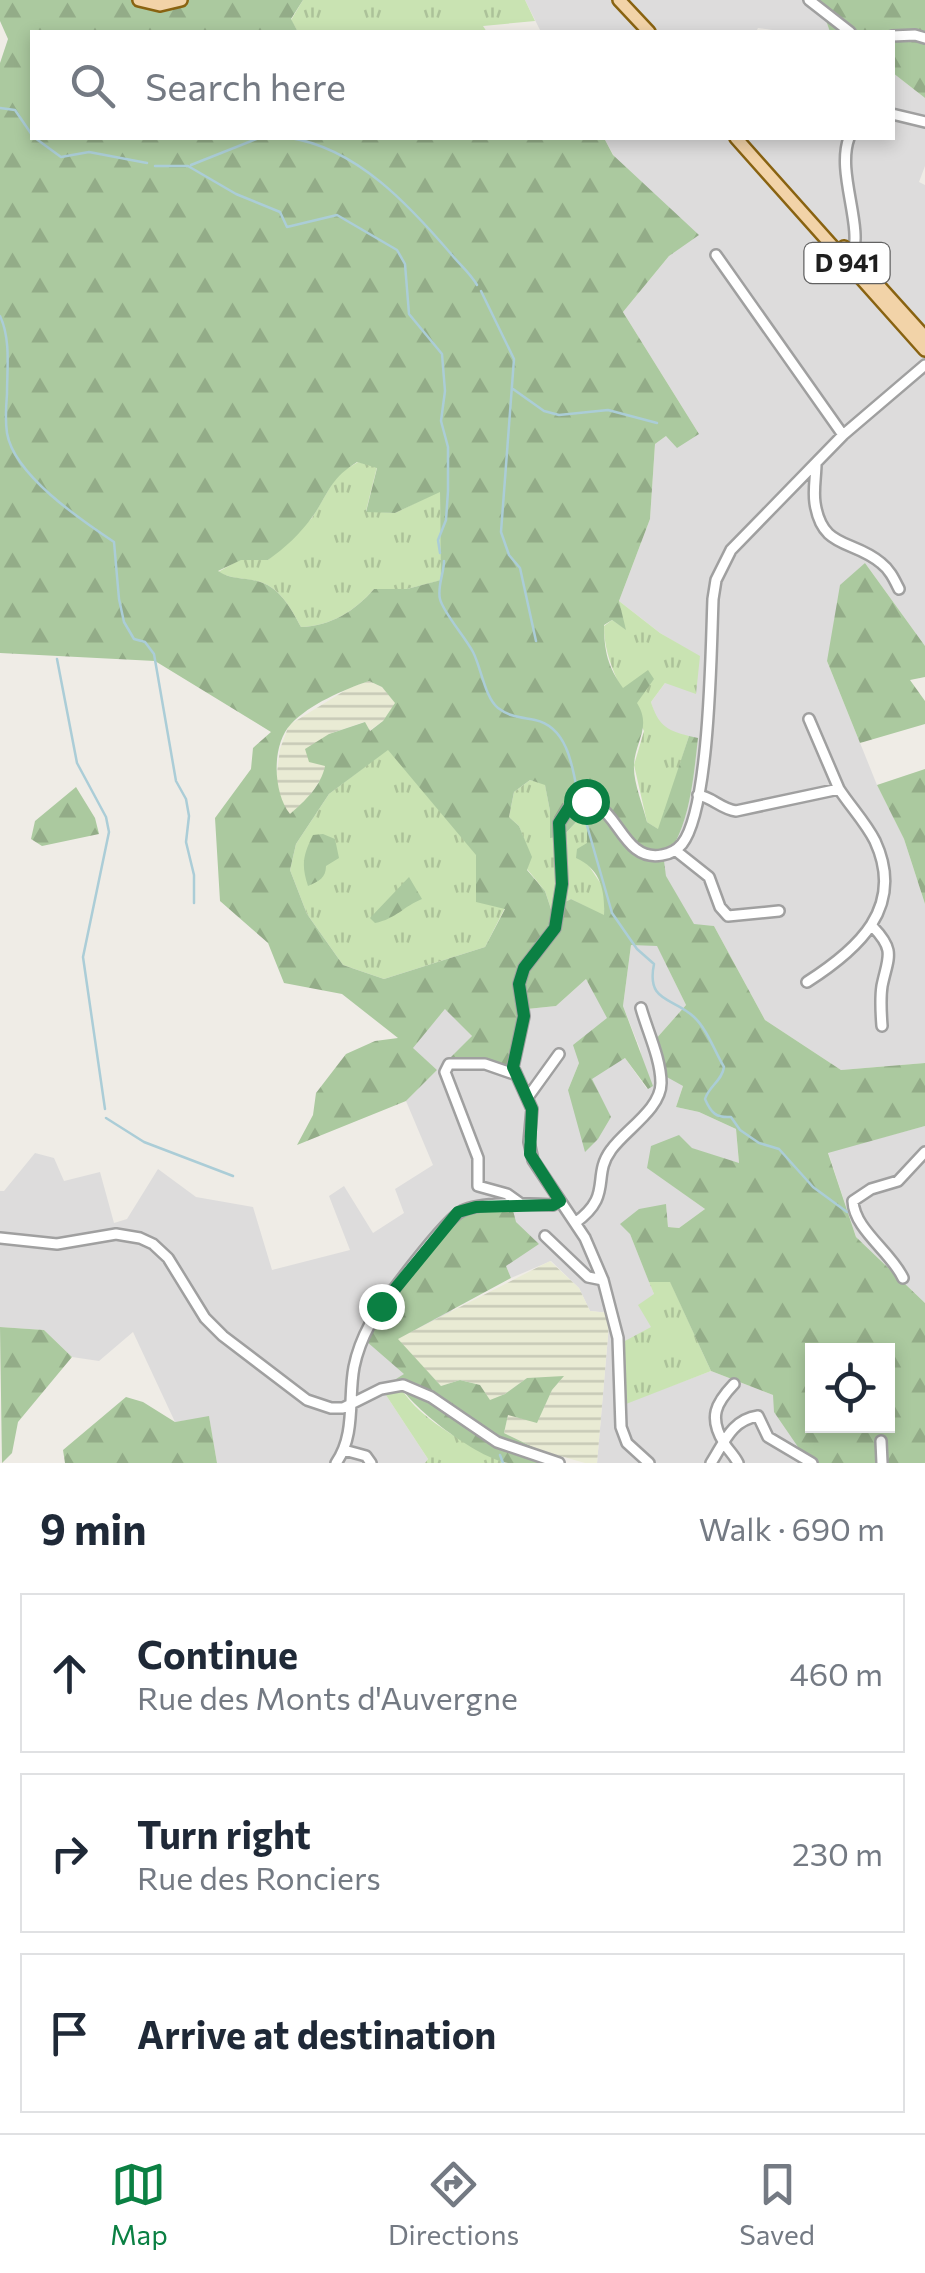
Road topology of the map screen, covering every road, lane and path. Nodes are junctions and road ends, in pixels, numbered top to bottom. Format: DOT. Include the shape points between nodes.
graph roads {
  1 [pos="139,0"];
  2 [pos="181,0"];
  3 [pos="616,0"];
  4 [pos="810,0"];
  5 [pos="639,30"];
  6 [pos="647,30"];
  7 [pos="848,30"];
  8 [pos="895,36"];
  9 [pos="925,38"];
  10 [pos="895,115"];
  11 [pos="925,122"];
  12 [pos="738,140"];
  13 [pos="747,140"];
  14 [pos="846,140"];
  15 [pos="716,256"];
  16 [pos="851,260"];
  17 [pos="925,336"];
  18 [pos="925,350"];
  19 [pos="925,365"];
  20 [pos="844,435"];
  21 [pos="816,463"];
  22 [pos="899,589"];
  23 [pos="809,719"];
  24 [pos="839,789"];
  25 [pos="698,795"];
  26 [pos="675,850"];
  27 [pos="778,911"];
  28 [pos="873,927"];
  29 [pos="806,982"];
  30 [pos="642,1008"];
  31 [pos="882,1026"];
  32 [pos="559,1054"];
  33 [pos="514,1074"];
  34 [pos="528,1098"];
  35 [pos="925,1152"];
  36 [pos="560,1201"];
  37 [pos="520,1204"];
  38 [pos="575,1223"];
  39 [pos="545,1236"];
  40 [pos="0,1238"];
  41 [pos="903,1278"];
  42 [pos="603,1280"];
  43 [pos="734,1384"];
  44 [pos="352,1406"];
  45 [pos="722,1440"];
  46 [pos="880,1441"];
  47 [pos="344,1450"];
  48 [pos="336,1463"];
  49 [pos="371,1463"];
  50 [pos="558,1463"];
  51 [pos="649,1463"];
  52 [pos="710,1463"];
  53 [pos="738,1463"];
  54 [pos="812,1463"];
  55 [pos="882,1463"];
  1 -- 2 [label="main road"];
  3 -- 5 [label="main road"];
  3 -- 6 [label="main road"];
  4 -- 7 [label="street"];
  8 -- 9 [label="street"];
  10 -- 11 [label="street"];
  12 -- 16 [label="main road, D 941"];
  13 -- 16 [label="main road, D 941"];
  14 -- 16 [label="street" via="856,244"];
  15 -- 20 [label="street"];
  16 -- 17 [label="main road, D 941"];
  16 -- 18 [label="main road, D 941"];
  19 -- 20 [label="street"];
  20 -- 21 [label="street"];
  21 -- 22 [label="street" via="814,502 822,526 840,543 879,560"];
  21 -- 25 [label="street" via="731,550 716,580"];
  23 -- 24 [label="street"];
  24 -- 25 [label="street" via="736,810"];
  24 -- 28 [label="street" via="880,855 883,890"];
  25 -- 26 [label="street" via="686,837"];
  26 -- 27 [label="street" via="709,877 728,916"];
  26 -- 33 [label="street" via="644,854 604,808 586,801 564,812 555,928 519,984 524,1016"];
  28 -- 29 [label="street" via="850,954"];
  28 -- 31 [label="street" via="890,956"];
  30 -- 38 [label="street" via="659,1091 608,1154 598,1201"];
  32 -- 34 [label="street"];
  33 -- 34 [label="street"];
  33 -- 37 [label="street" via="476,1062 446,1066 445,1072 480,1166 478,1186"];
  34 -- 36 [label="street" via="530,1154"];
  35 -- 41 [label="street" via="898,1182 853,1201 856,1216"];
  36 -- 37 [label="street"];
  36 -- 38 [label="street"];
  37 -- 44 [label="street" via="465,1209 445,1225 370,1324 354,1367"];
  38 -- 42 [label="street"];
  39 -- 42 [label="street" via="588,1277"];
  40 -- 44 [label="street" via="70,1244 116,1234 152,1244 224,1336 306,1400"];
  42 -- 51 [label="street" via="618,1338 621,1427 627,1443"];
  43 -- 45 [label="street" via="716,1404"];
  44 -- 47 [label="street"];
  44 -- 50 [label="street" via="403,1385 496,1442"];
  45 -- 52 [label="street"];
  45 -- 53 [label="street"];
  45 -- 54 [label="street" via="741,1421 758,1416 768,1437"];
  46 -- 55 [label="street"];
  47 -- 48 [label="street"];
  47 -- 49 [label="street"];
}
